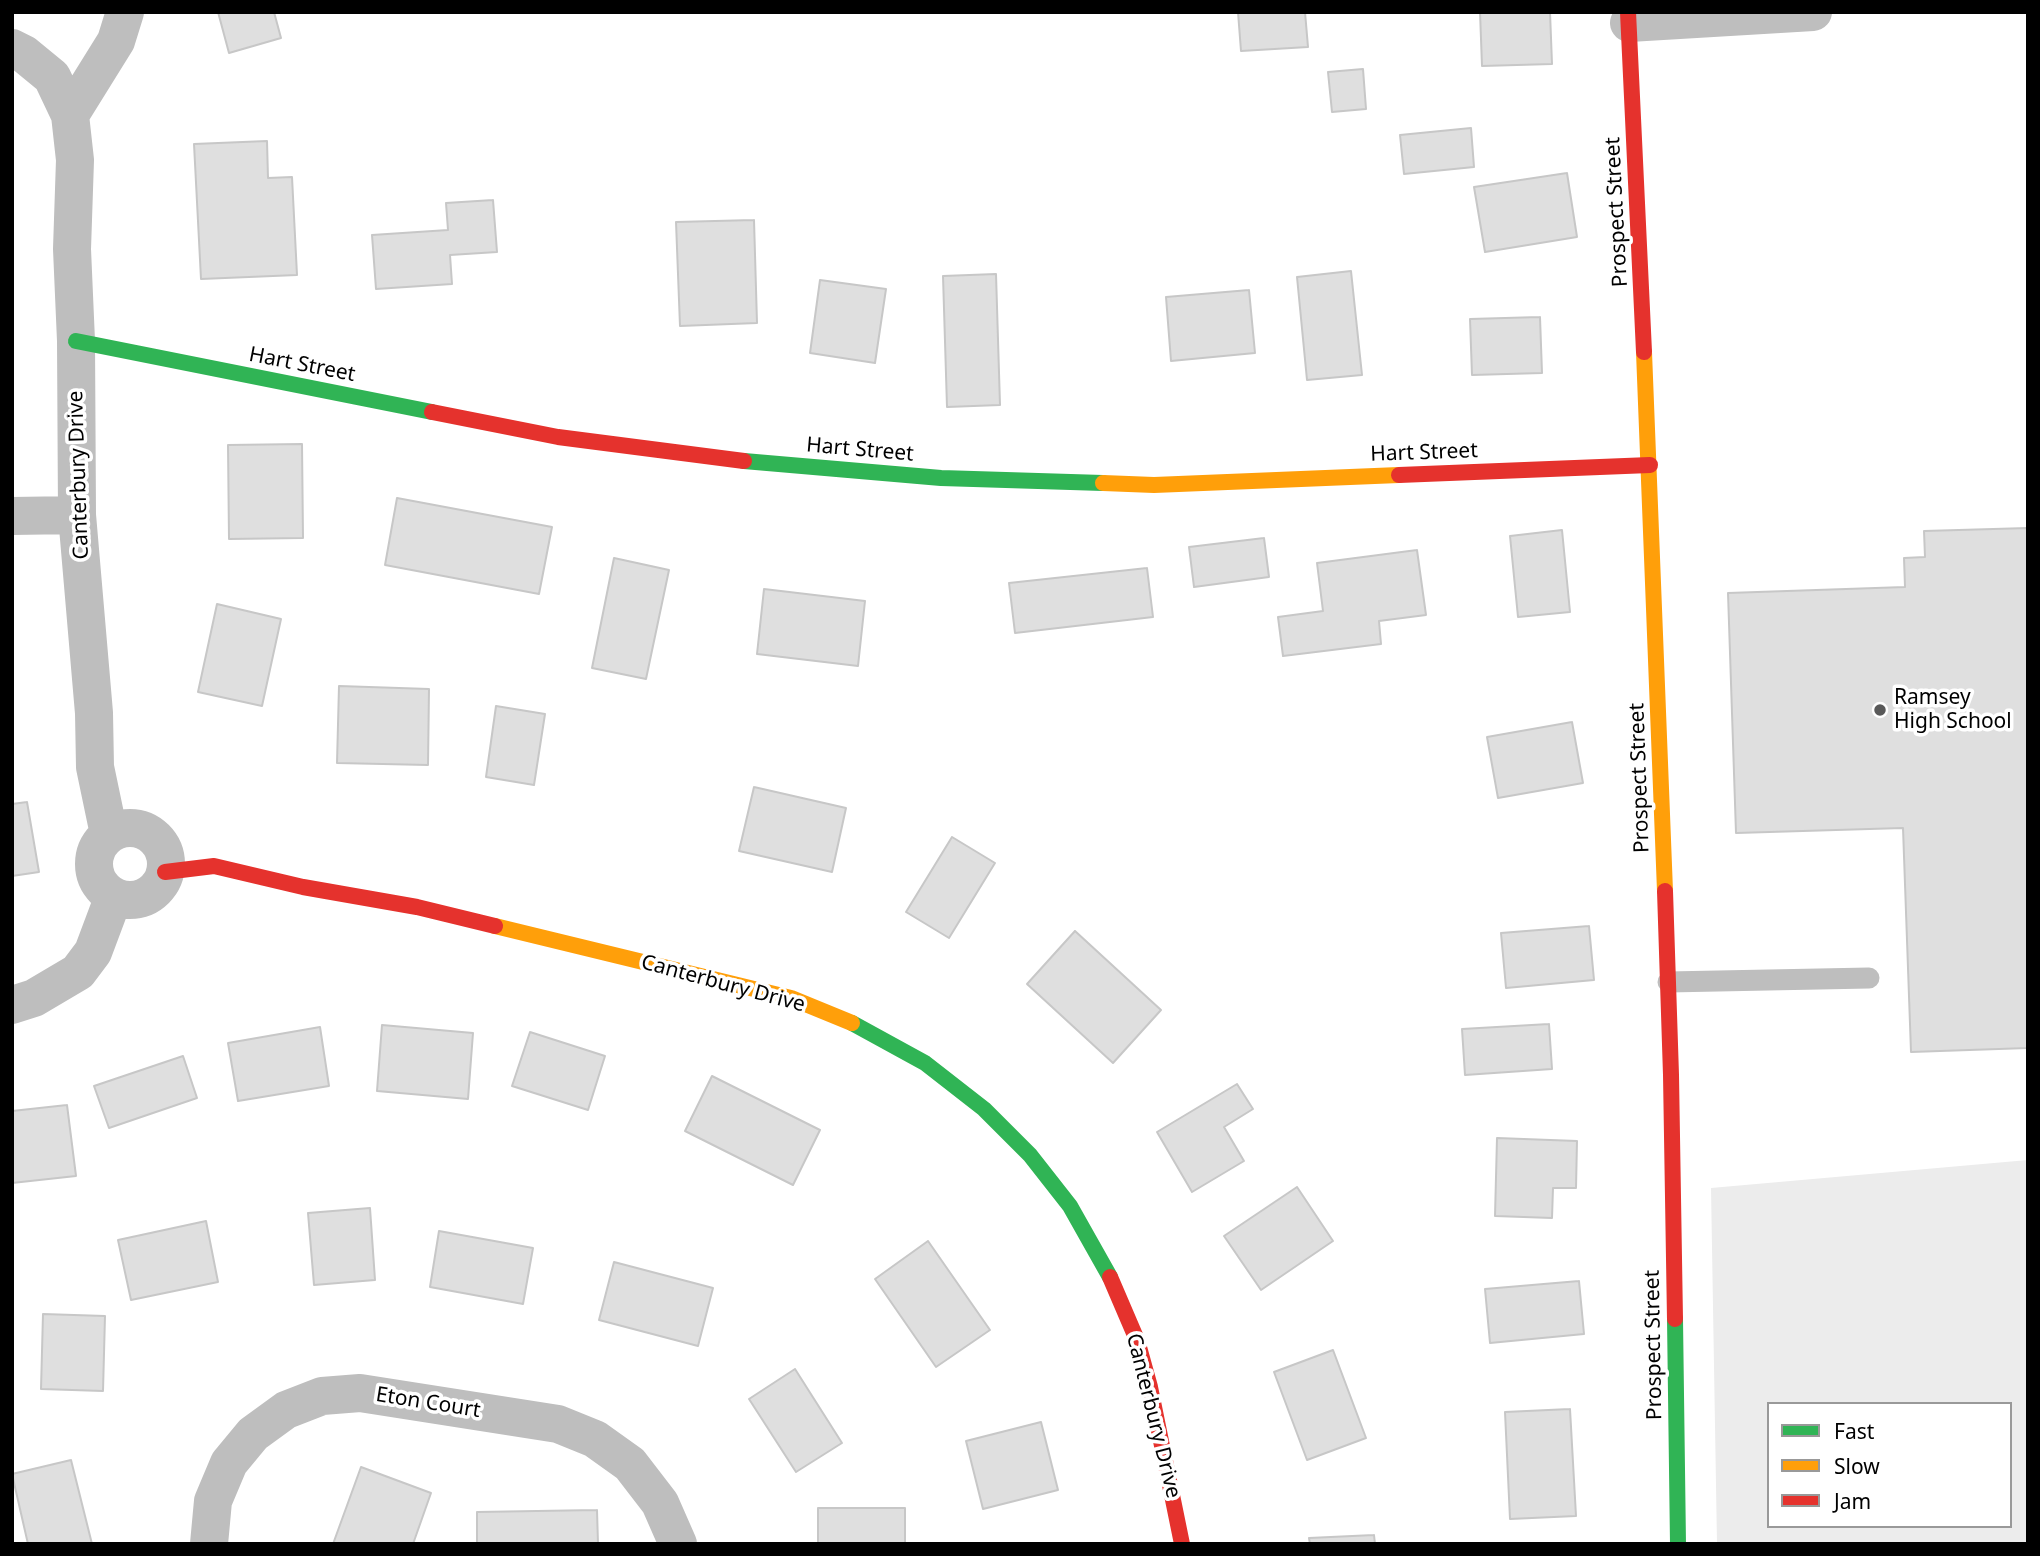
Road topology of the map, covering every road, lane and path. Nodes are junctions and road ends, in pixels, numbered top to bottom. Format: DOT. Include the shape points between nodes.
graph roads {
  1 [pos="125,12"];
  2 [pos="1813,12"];
  3 [pos="1628,18"];
  4 [pos="12,48"];
  5 [pos="71,115"];
  6 [pos="76,341"];
  7 [pos="1650,465"];
  8 [pos="77,515"];
  9 [pos="12,516"];
  10 [pos="109,834"];
  11 [pos="165,872"];
  12 [pos="114,896"];
  13 [pos="1869,978"];
  14 [pos="1668,982"];
  15 [pos="12,1005"];
  16 [pos="209,1544"];
  17 [pos="678,1544"];
  18 [pos="1182,1544"];
  19 [pos="1678,1544"];
  1 -- 5 [label="street" via="116,41"];
  2 -- 3 [label="street"];
  3 -- 7 [label="street, Prospect Street"];
  4 -- 5 [label="street, Canterbury Drive" via="52,77"];
  5 -- 6 [label="street, Canterbury Drive"];
  6 -- 7 [label="street, Hart Street" via="558,437 729,460 941,478 1154,485"];
  6 -- 8 [label="street, Canterbury Drive"];
  7 -- 14 [label="street, Prospect Street"];
  8 -- 9 [label="street"];
  8 -- 10 [label="street, Canterbury Drive" via="95,766"];
  10 -- 11 [label="street" via="121,828 145,831 163,847"];
  10 -- 12 [label="street" via="94,866 104,889"];
  11 -- 12 [label="street" via="155,891 145,897"];
  11 -- 18 [label="street, Canterbury Drive" via="214,866 417,907 790,998 860,1026 925,1063 984,1109 1030,1155 1070,1206 1108,1271 1137,1340 1150,1387"];
  12 -- 15 [label="street" via="93,953 78,972 34,998"];
  13 -- 14 [label="lane"];
  14 -- 19 [label="street, Prospect Street"];
  16 -- 17 [label="street, Eton Court" via="213,1501 229,1463 253,1434 286,1409 322,1396 360,1393 558,1424 595,1439 630,1464 660,1503"];
}
